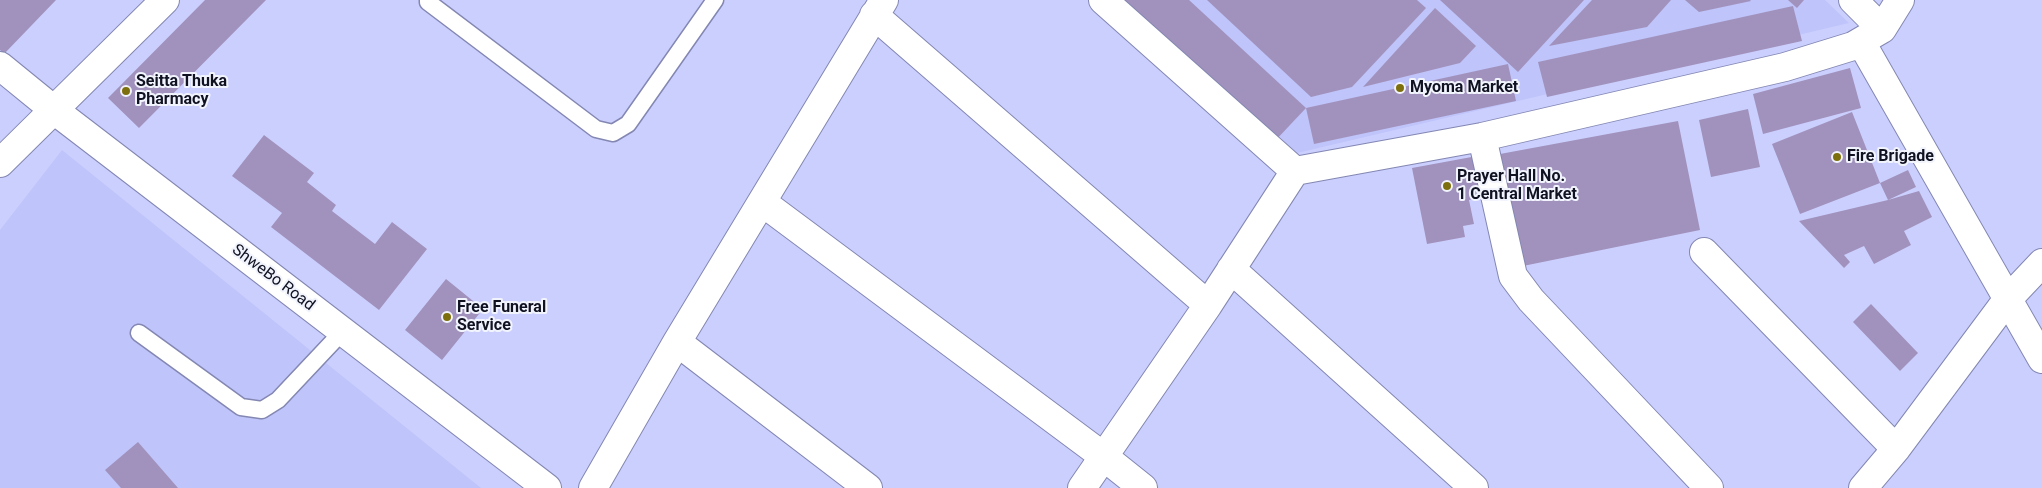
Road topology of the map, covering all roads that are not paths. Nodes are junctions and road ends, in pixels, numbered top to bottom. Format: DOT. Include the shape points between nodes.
graph roads {
  1 [pos="165,0"];
  2 [pos="428,0"];
  3 [pos="715,0"];
  4 [pos="1103,0"];
  5 [pos="1853,0"];
  6 [pos="1900,0"];
  7 [pos="879,8"];
  8 [pos="1872,36"];
  9 [pos="0,66"];
  10 [pos="54,110"];
  11 [pos="1482,137"];
  12 [pos="0,163"];
  13 [pos="1295,171"];
  14 [pos="762,202"];
  15 [pos="1704,252"];
  16 [pos="2042,263"];
  17 [pos="1231,269"];
  18 [pos="2007,300"];
  19 [pos="1208,305"];
  20 [pos="343,332"];
  21 [pos="139,333"];
  22 [pos="677,342"];
  23 [pos="2042,358"];
  24 [pos="1896,449"];
  25 [pos="1103,456"];
  26 [pos="547,488"];
  27 [pos="593,488"];
  28 [pos="868,488"];
  29 [pos="1082,488"];
  30 [pos="1143,488"];
  31 [pos="1474,488"];
  32 [pos="1708,488"];
  33 [pos="1863,488"];
  1 -- 10 [label="street"];
  2 -- 3 [label="lane" via="596,129 613,133 628,124"];
  4 -- 13 [label="street"];
  5 -- 8 [label="street"];
  6 -- 8 [label="street"];
  7 -- 14 [label="street"];
  7 -- 19 [label="street"];
  8 -- 11 [label="street" via="1853,46 1785,67"];
  8 -- 18 [label="street"];
  9 -- 10 [label="street, ShweBo Road"];
  10 -- 12 [label="street"];
  10 -- 20 [label="street, ShweBo Road"];
  11 -- 13 [label="street"];
  11 -- 32 [label="street" via="1513,276 1531,300"];
  13 -- 17 [label="street"];
  14 -- 22 [label="street"];
  14 -- 25 [label="street"];
  15 -- 24 [label="street"];
  16 -- 18 [label="street"];
  17 -- 19 [label="street"];
  17 -- 31 [label="street"];
  18 -- 23 [label="street"];
  18 -- 24 [label="street"];
  19 -- 25 [label="street"];
  20 -- 21 [label="lane" via="278,400 262,410 241,407"];
  20 -- 26 [label="street, ShweBo Road"];
  22 -- 27 [label="street"];
  22 -- 28 [label="street"];
  24 -- 33 [label="street"];
  25 -- 29 [label="street"];
  25 -- 30 [label="street"];
}
